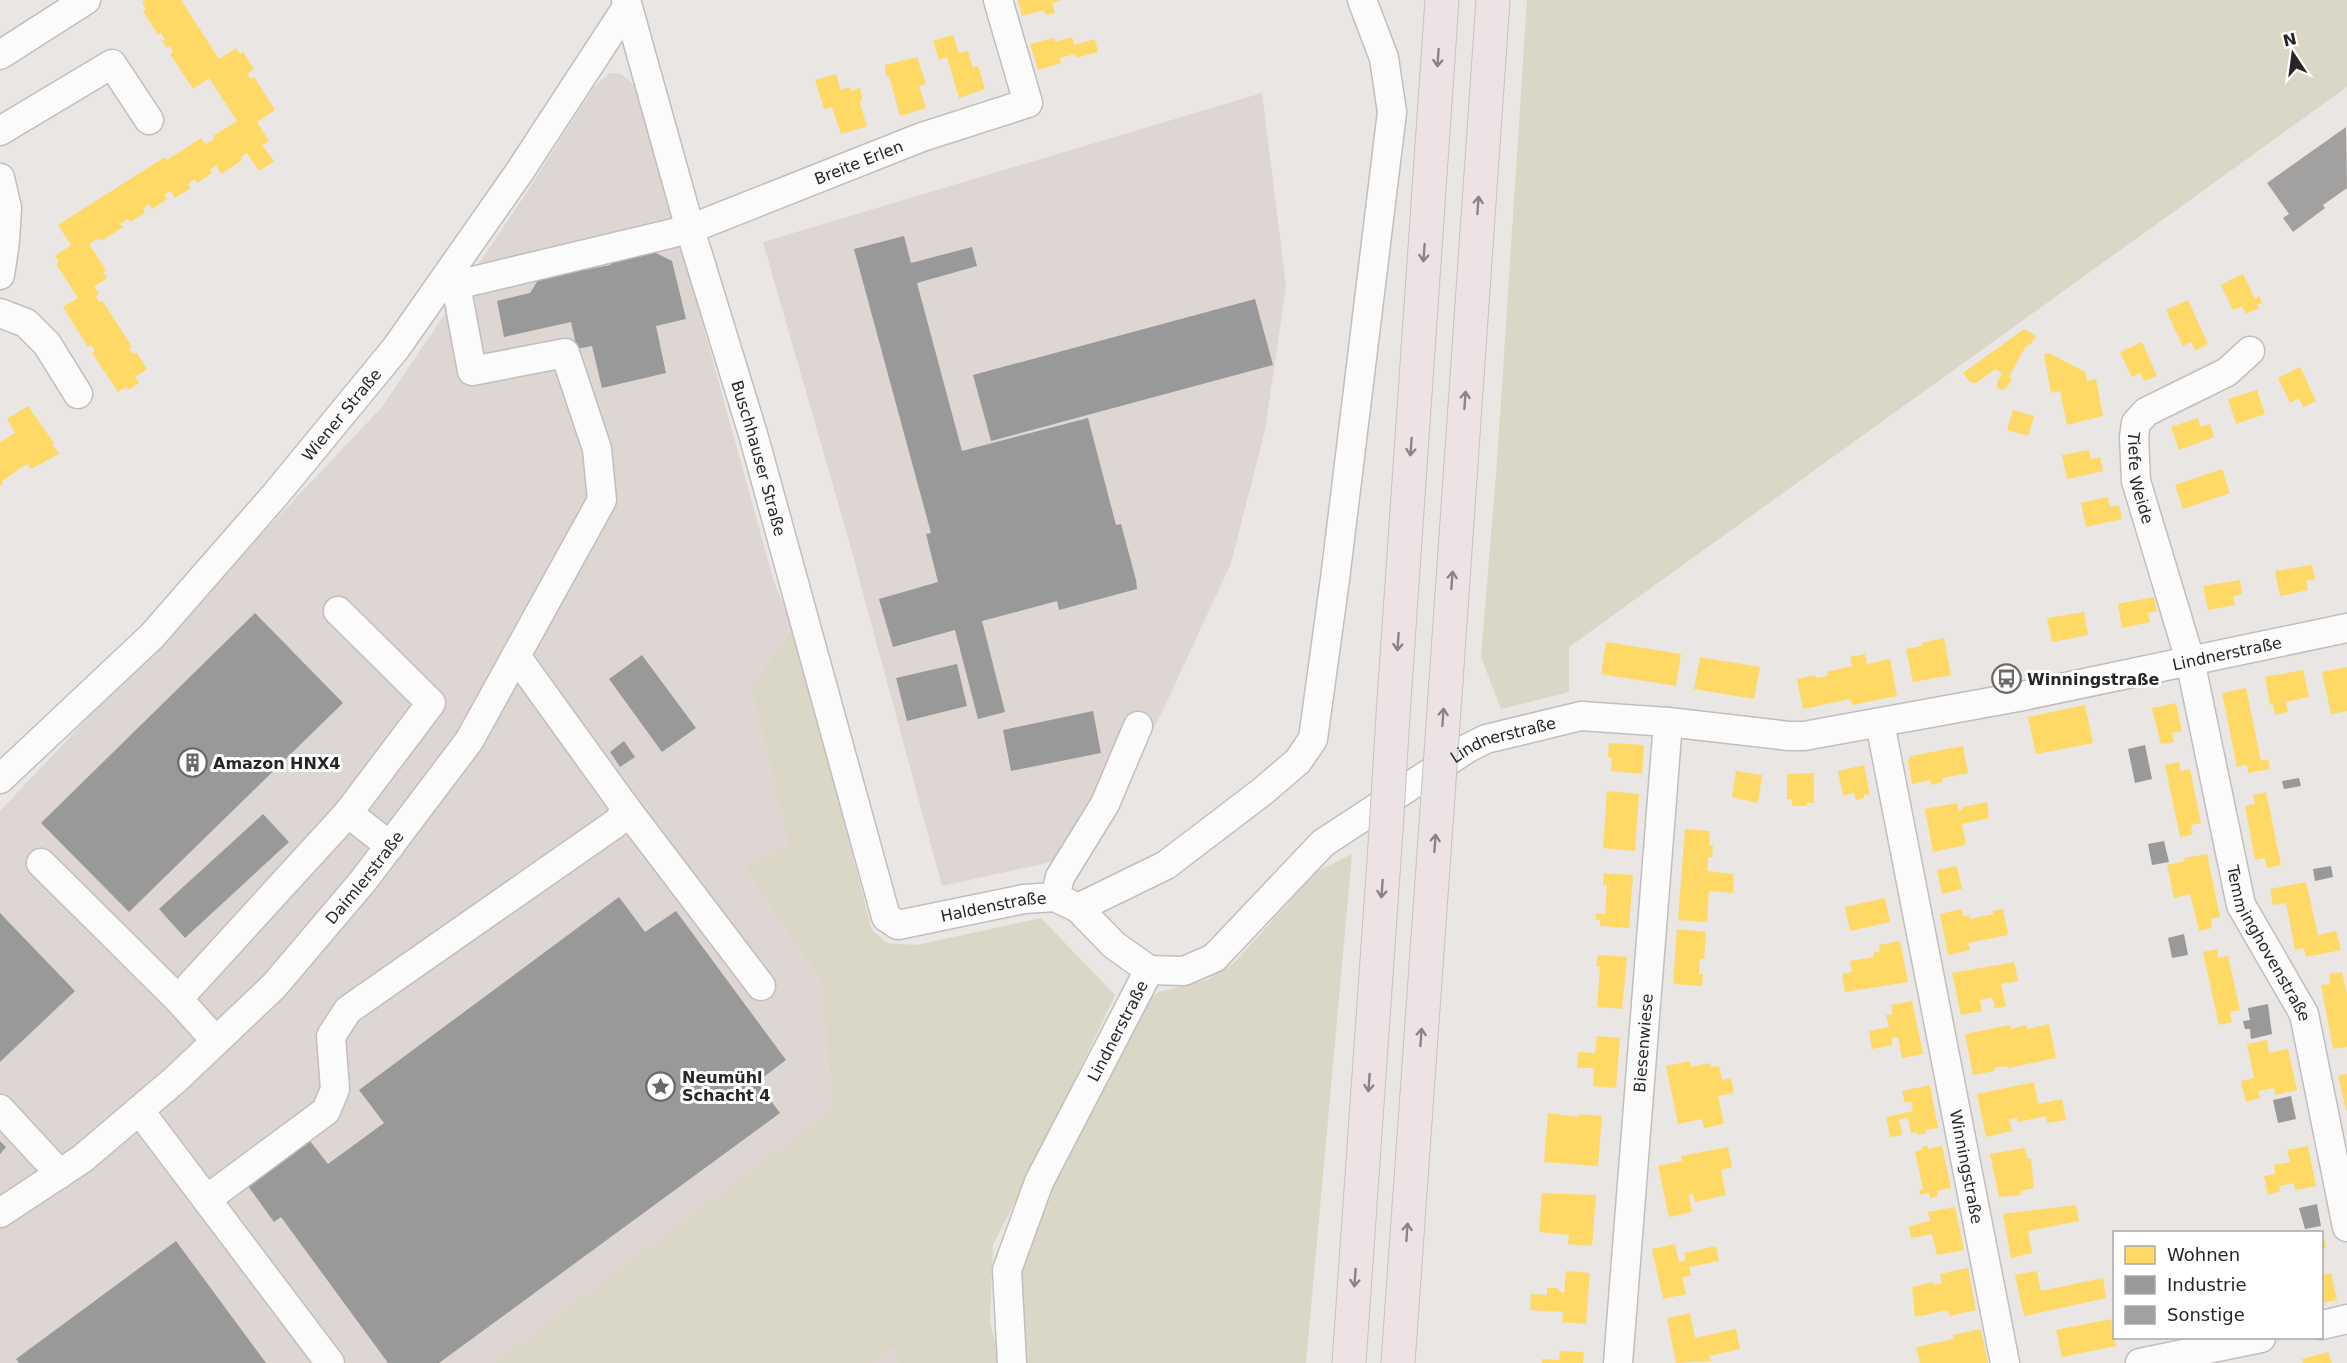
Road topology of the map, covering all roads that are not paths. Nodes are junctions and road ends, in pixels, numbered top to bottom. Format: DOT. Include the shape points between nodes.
graph roads {
  1 [pos="86,0"];
  2 [pos="998,0"];
  3 [pos="1362,0"];
  4 [pos="1442,0"];
  5 [pos="1492,0"];
  6 [pos="627,3"];
  7 [pos="0,55"];
  8 [pos="149,120"];
  9 [pos="0,131"];
  10 [pos="0,178"];
  11 [pos="690,229"];
  12 [pos="0,275"];
  13 [pos="448,286"];
  14 [pos="0,313"];
  15 [pos="2250,351"];
  16 [pos="78,394"];
  17 [pos="338,611"];
  18 [pos="2347,628"];
  19 [pos="516,656"];
  20 [pos="2190,660"];
  21 [pos="1668,722"];
  22 [pos="1880,723"];
  23 [pos="1138,726"];
  24 [pos="0,779"];
  25 [pos="625,807"];
  26 [pos="348,813"];
  27 [pos="390,846"];
  28 [pos="41,863"];
  29 [pos="1067,902"];
  30 [pos="886,917"];
  31 [pos="1149,970"];
  32 [pos="761,986"];
  33 [pos="178,999"];
  34 [pos="216,1041"];
  35 [pos="0,1109"];
  36 [pos="139,1110"];
  37 [pos="60,1174"];
  38 [pos="207,1199"];
  39 [pos="0,1213"];
  40 [pos="2347,1227"];
  41 [pos="2347,1319"];
  42 [pos="2323,1325"];
  43 [pos="2256,1339"];
  44 [pos="330,1363"];
  45 [pos="1012,1363"];
  46 [pos="1349,1363"];
  47 [pos="1398,1363"];
  48 [pos="1618,1363"];
  49 [pos="2005,1363"];
  50 [pos="2140,1363"];
  1 -- 7 [label="street"];
  2 -- 11 [label="street, Breite Erlen" via="1028,103 922,137"];
  3 -- 29 [label="street" via="1384,58 1392,112 1313,740 1298,760 1263,791 1166,865"];
  4 -- 46 [label="highway, one-way, bridge"];
  47 -- 5 [label="highway, one-way, bridge"];
  6 -- 11 [label="street, Buschhauser Straße"];
  6 -- 13 [label="street, Wiener Straße"];
  8 -- 9 [label="street" via="112,64"];
  10 -- 12 [label="street" via="7,208"];
  11 -- 13 [label="street, Breite Erlen"];
  11 -- 30 [label="street, Buschhauser Straße" via="753,434"];
  13 -- 19 [label="street, Daimlerstraße" via="472,371 565,353 597,449 602,500"];
  13 -- 24 [label="street, Wiener Straße" via="276,495 152,636"];
  14 -- 16 [label="street" via="26,323 47,344"];
  15 -- 20 [label="street, Tiefe Weide" via="2227,372 2146,412 2136,423 2136,481"];
  17 -- 26 [label="street" via="431,703"];
  18 -- 20 [label="street, Lindnerstraße"];
  19 -- 25 [label="street"];
  19 -- 27 [label="street, Daimlerstraße" via="469,741"];
  20 -- 22 [label="street, Lindnerstraße"];
  20 -- 40 [label="street, Temminghovenstraße" via="2241,905 2304,1014"];
  21 -- 22 [label="street, Lindnerstraße" via="1790,736"];
  21 -- 31 [label="street, Lindnerstraße" via="1581,716 1486,739 1323,843 1214,958 1184,971"];
  21 -- 48 [label="street, Biesenwiese"];
  22 -- 49 [label="street, Winningstraße"];
  23 -- 29 [label="street" via="1105,804 1060,877"];
  25 -- 32 [label="street"];
  25 -- 38 [label="street" via="619,821 348,1010 332,1036 335,1089 326,1111"];
  26 -- 27 [label="street"];
  26 -- 33 [label="street"];
  27 -- 34 [label="street, Daimlerstraße" via="274,986"];
  28 -- 33 [label="street"];
  29 -- 30 [label="street, Haldenstraße" via="1024,899 898,925"];
  29 -- 31 [label="street" via="1114,945"];
  31 -- 45 [label="street, Lindnerstraße" via="1039,1182 1007,1270"];
  33 -- 34 [label="street"];
  34 -- 36 [label="street, Daimlerstraße"];
  35 -- 37 [label="street"];
  36 -- 37 [label="street, Daimlerstraße"];
  36 -- 38 [label="street"];
  37 -- 39 [label="street, Daimlerstraße"];
  38 -- 44 [label="street"];
  41 -- 42 [label="street"];
  43 -- 50 [label="street"];
}
